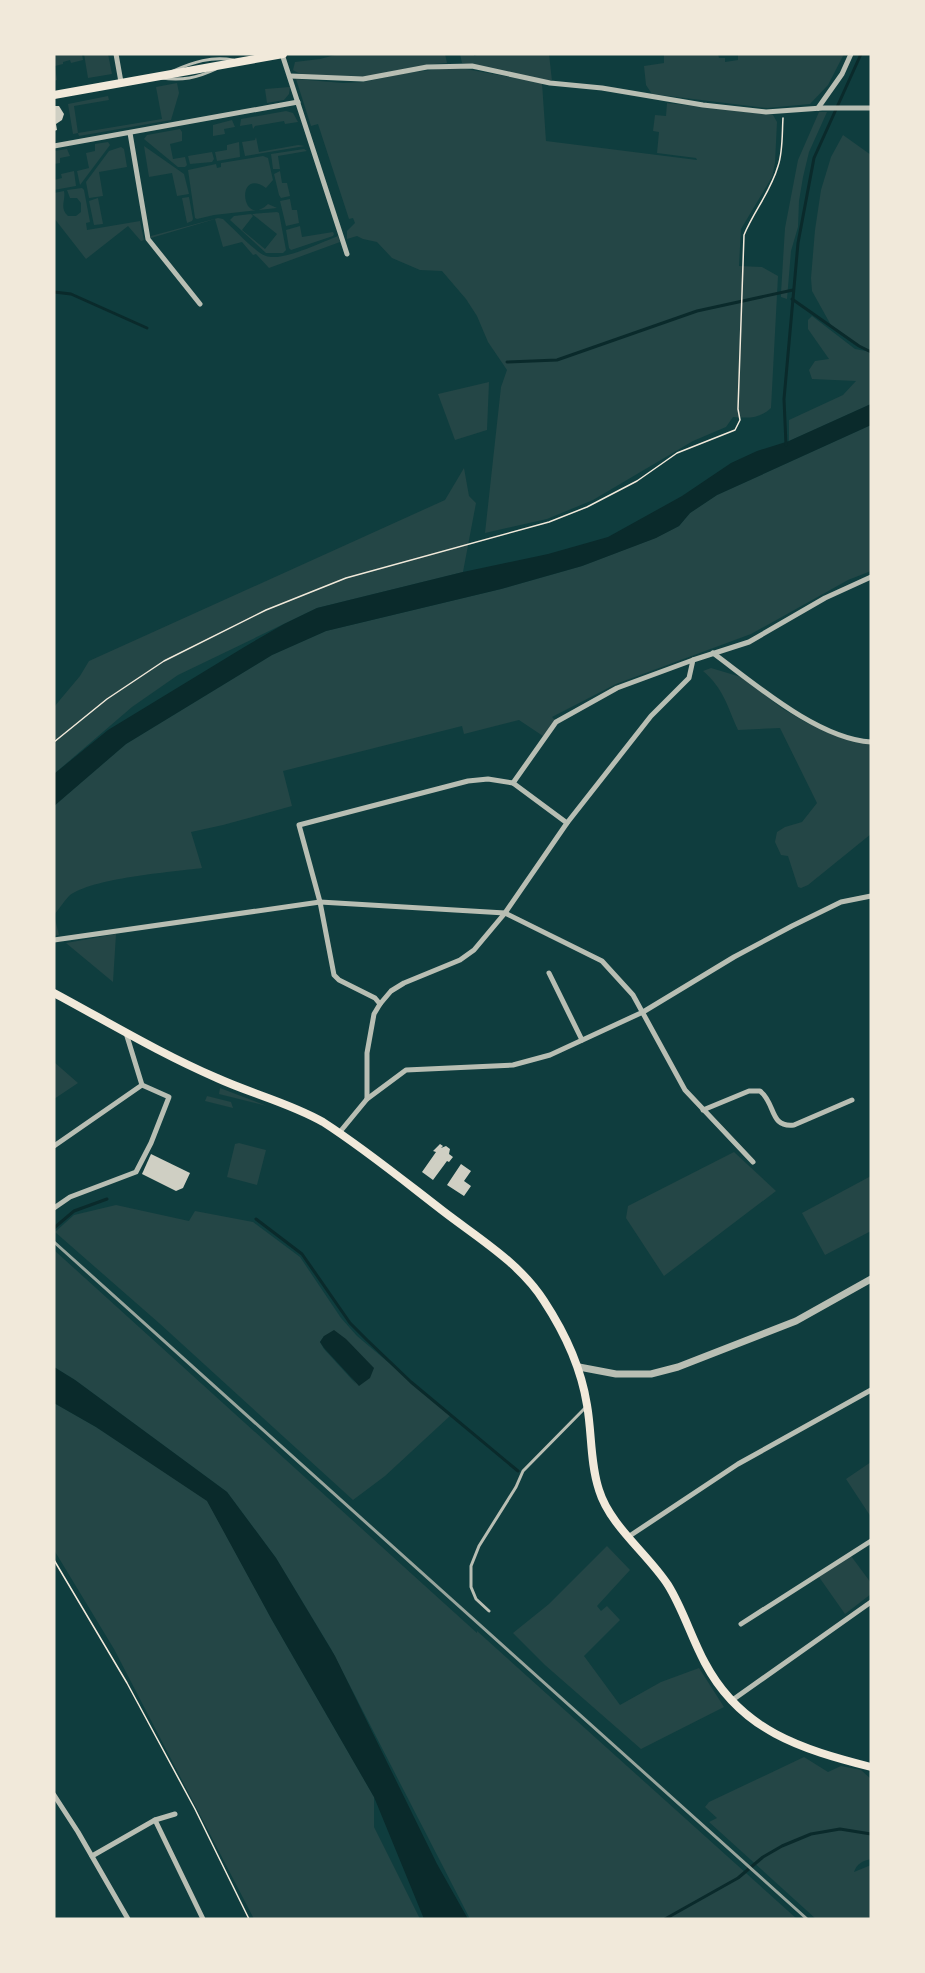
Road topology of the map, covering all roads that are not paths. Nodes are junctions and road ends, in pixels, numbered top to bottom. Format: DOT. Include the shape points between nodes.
graph roads {
  1 [pos="116,54"];
  2 [pos="283,54"];
  3 [pos="851,54"];
  4 [pos="247,62"];
  5 [pos="223,66"];
  6 [pos="166,74"];
  7 [pos="290,76"];
  8 [pos="151,77"];
  9 [pos="121,82"];
  10 [pos="54,94"];
  11 [pos="298,102"];
  12 [pos="820,108"];
  13 [pos="871,108"];
  14 [pos="130,133"];
  15 [pos="54,146"];
  16 [pos="347,254"];
  17 [pos="200,304"];
  18 [pos="871,577"];
  19 [pos="714,653"];
  20 [pos="693,660"];
  21 [pos="871,742"];
  22 [pos="513,783"];
  23 [pos="567,823"];
  24 [pos="871,896"];
  25 [pos="320,902"];
  26 [pos="505,913"];
  27 [pos="54,940"];
  28 [pos="549,973"];
  29 [pos="54,993"];
  30 [pos="380,1004"];
  31 [pos="643,1012"];
  32 [pos="126,1032"];
  33 [pos="582,1040"];
  34 [pos="142,1085"];
  35 [pos="367,1099"];
  36 [pos="852,1101"];
  37 [pos="703,1110"];
  38 [pos="339,1133"];
  39 [pos="54,1146"];
  40 [pos="753,1162"];
  41 [pos="54,1208"];
  42 [pos="871,1278"];
  43 [pos="579,1367"];
  44 [pos="871,1390"];
  45 [pos="588,1406"];
  46 [pos="628,1537"];
  47 [pos="871,1541"];
  48 [pos="871,1602"];
  49 [pos="489,1611"];
  50 [pos="741,1624"];
  51 [pos="731,1701"];
  52 [pos="871,1767"];
  53 [pos="54,1795"];
  54 [pos="175,1814"];
  55 [pos="155,1820"];
  56 [pos="92,1856"];
  57 [pos="128,1919"];
  58 [pos="203,1919"];
  1 -- 9 [label="street"];
  2 -- 4 [label="main road"];
  2 -- 7 [label="street"];
  3 -- 12 [label="street"];
  4 -- 5 [label="main road"];
  4 -- 6 [label="lane" via="219,58 190,63"];
  5 -- 6 [label="main road"];
  5 -- 8 [label="lane" via="177,81"];
  6 -- 8 [label="main road"];
  7 -- 11 [label="street"];
  7 -- 12 [label="street" via="363,79 426,67 472,66 550,83 703,105 766,111"];
  8 -- 9 [label="main road"];
  9 -- 10 [label="main road"];
  11 -- 14 [label="street"];
  11 -- 16 [label="street"];
  12 -- 13 [label="street"];
  14 -- 15 [label="street"];
  14 -- 17 [label="street" via="148,238"];
  18 -- 19 [label="street" via="825,598 749,642"];
  19 -- 20 [label="street"];
  19 -- 21 [label="street" via="787,708 849,738"];
  20 -- 22 [label="street" via="617,688 555,722"];
  20 -- 23 [label="street" via="689,678 651,716"];
  22 -- 23 [label="street"];
  22 -- 25 [label="street" via="488,779 468,782 299,825"];
  23 -- 26 [label="street"];
  24 -- 31 [label="street" via="841,902 792,926"];
  25 -- 26 [label="street"];
  25 -- 27 [label="street"];
  25 -- 30 [label="street" via="334,975"];
  26 -- 30 [label="street" via="474,950 460,960 404,983"];
  26 -- 31 [label="street" via="602,961"];
  28 -- 33 [label="street"];
  29 -- 32 [label="main road"];
  30 -- 35 [label="street" via="374,1014 367,1053"];
  31 -- 33 [label="street"];
  31 -- 37 [label="street" via="664,1056"];
  32 -- 34 [label="street"];
  32 -- 38 [label="main road" via="218,1079 306,1113"];
  33 -- 35 [label="street" via="550,1055 513,1065 406,1070"];
  34 -- 39 [label="street"];
  34 -- 41 [label="street" via="169,1097 136,1172 70,1197"];
  35 -- 38 [label="street"];
  36 -- 37 [label="street" via="784,1126 760,1090"];
  37 -- 40 [label="street"];
  38 -- 43 [label="main road" via="518,1270 543,1299"];
  42 -- 43 [label="street" via="796,1321 678,1367 651,1374 616,1374"];
  43 -- 45 [label="main road"];
  44 -- 46 [label="street" via="738,1464"];
  45 -- 46 [label="main road" via="599,1492"];
  45 -- 49 [label="lane" via="523,1471 479,1546 471,1566 471,1587 476,1599"];
  46 -- 51 [label="main road" via="668,1585 706,1665"];
  47 -- 50 [label="street"];
  48 -- 51 [label="street"];
  51 -- 52 [label="main road" via="779,1737"];
  53 -- 56 [label="street"];
  54 -- 55 [label="street"];
  55 -- 56 [label="street"];
  55 -- 58 [label="street"];
  56 -- 57 [label="street"];
}
